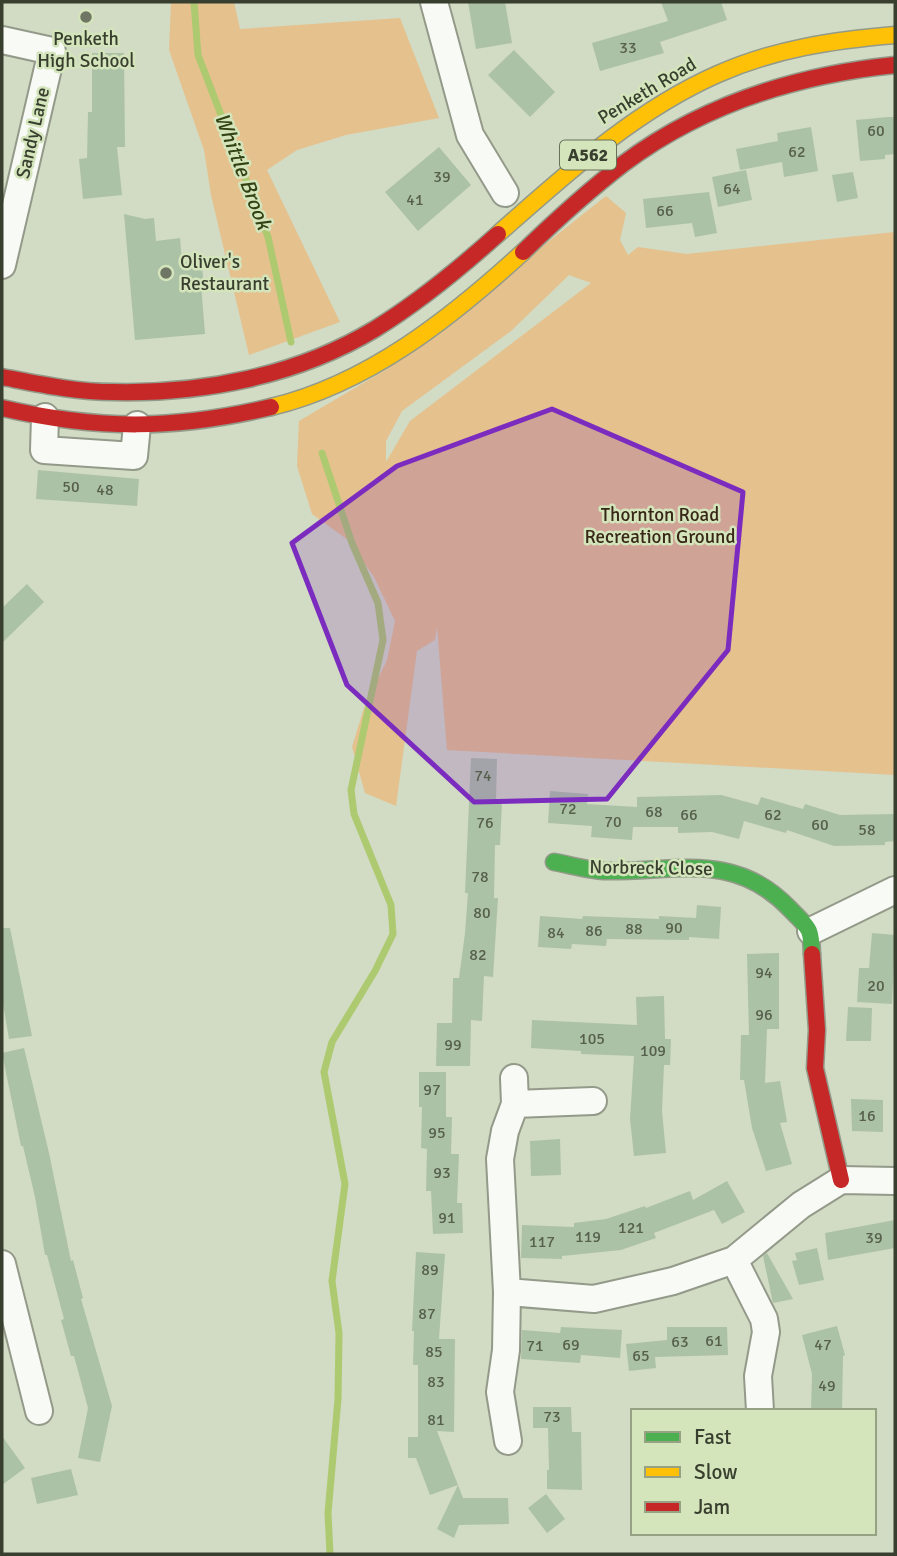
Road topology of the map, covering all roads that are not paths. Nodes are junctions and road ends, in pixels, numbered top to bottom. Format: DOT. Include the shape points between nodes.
graph roads {
  1 [pos="434,2"];
  2 [pos="895,35"];
  3 [pos="2,40"];
  4 [pos="823,43"];
  5 [pos="895,65"];
  6 [pos="829,73"];
  7 [pos="505,193"];
  8 [pos="2,265"];
  9 [pos="2,377"];
  10 [pos="155,393"];
  11 [pos="2,408"];
  12 [pos="45,417"];
  13 [pos="147,425"];
  14 [pos="551,861"];
  15 [pos="895,890"];
  16 [pos="811,931"];
  17 [pos="514,1078"];
  18 [pos="593,1101"];
  19 [pos="515,1104"];
  20 [pos="841,1180"];
  21 [pos="895,1181"];
  22 [pos="734,1260"];
  23 [pos="2,1264"];
  24 [pos="507,1292"];
  25 [pos="760,1409"];
  26 [pos="39,1411"];
  27 [pos="510,1445"];
  1 -- 7 [label="street" via="470,135"];
  2 -- 4 [label="main road, Penketh Road / A562"];
  3 -- 8 [label="street, Sandy Lane" via="52,51"];
  4 -- 6 [label="main road"];
  4 -- 10 [label="main road, Penketh Road / A562" via="752,61 668,99 603,143 420,299 373,329 320,356 262,377"];
  5 -- 6 [label="main road, A562"];
  6 -- 13 [label="main road, A562" via="774,86 706,114 650,145 596,186 449,316 364,371 324,389 232,416"];
  9 -- 10 [label="main road, A562" via="86,391"];
  10 -- 13 [label="main road"];
  11 -- 12 [label="main road"];
  12 -- 13 [label="street" via="44,450 134,456"];
  14 -- 16 [label="main road, Norbreck Close" via="605,871 707,867 748,877 780,898"];
  15 -- 16 [label="street"];
  16 -- 20 [label="main road" via="815,1068"];
  17 -- 19 [label="street"];
  18 -- 19 [label="street"];
  19 -- 24 [label="street" via="500,1159"];
  20 -- 21 [label="street"];
  20 -- 22 [label="street" via="801,1205"];
  22 -- 24 [label="street" via="673,1281 594,1299"];
  22 -- 25 [label="street" via="764,1319"];
  23 -- 26 [label="street"];
  24 -- 27 [label="street" via="500,1392"];
}
